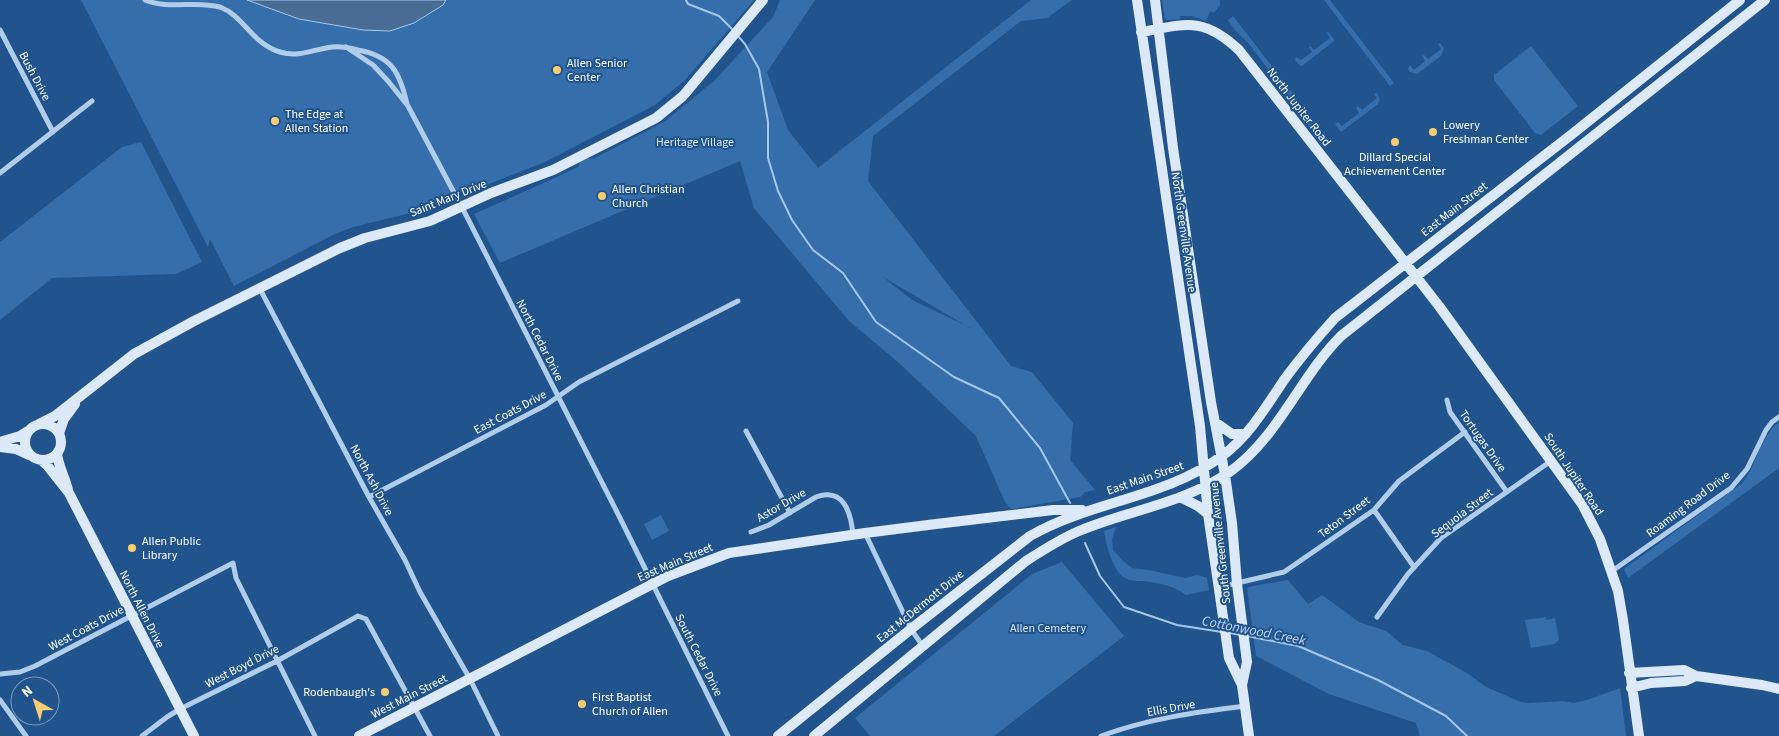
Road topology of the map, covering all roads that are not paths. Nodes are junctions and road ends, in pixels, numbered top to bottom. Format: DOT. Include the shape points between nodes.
graph roads {
  1 [pos="145,0"];
  2 [pos="763,0"];
  3 [pos="1137,0"];
  4 [pos="1155,0"];
  5 [pos="1765,0"];
  6 [pos="1737,2"];
  7 [pos="1743,17"];
  8 [pos="1159,29"];
  9 [pos="0,30"];
  10 [pos="1141,32"];
  11 [pos="346,48"];
  12 [pos="1635,83"];
  13 [pos="1645,96"];
  14 [pos="92,101"];
  15 [pos="408,106"];
  16 [pos="53,132"];
  17 [pos="1540,158"];
  18 [pos="1550,171"];
  19 [pos="0,174"];
  20 [pos="461,207"];
  21 [pos="1406,262"];
  22 [pos="1416,276"];
  23 [pos="260,289"];
  24 [pos="738,302"];
  25 [pos="1312,343"];
  26 [pos="1325,353"];
  27 [pos="86,392"];
  28 [pos="558,396"];
  29 [pos="1447,400"];
  30 [pos="1779,417"];
  31 [pos="1215,422"];
  32 [pos="39,424"];
  33 [pos="28,431"];
  34 [pos="746,431"];
  35 [pos="1465,432"];
  36 [pos="59,433"];
  37 [pos="1246,434"];
  38 [pos="0,442"];
  39 [pos="0,447"];
  40 [pos="57,453"];
  41 [pos="29,455"];
  42 [pos="1222,456"];
  43 [pos="41,460"];
  44 [pos="1551,461"];
  45 [pos="1203,468"];
  46 [pos="1225,475"];
  47 [pos="1205,486"];
  48 [pos="1507,492"];
  49 [pos="69,493"];
  50 [pos="369,497"];
  51 [pos="1180,497"];
  52 [pos="1374,510"];
  53 [pos="1086,511"];
  54 [pos="790,513"];
  55 [pos="1208,514"];
  56 [pos="751,532"];
  57 [pos="865,533"];
  58 [pos="854,535"];
  59 [pos="1414,567"];
  60 [pos="1612,571"];
  61 [pos="652,584"];
  62 [pos="1237,584"];
  63 [pos="1220,587"];
  64 [pos="132,615"];
  65 [pos="1378,617"];
  66 [pos="911,629"];
  67 [pos="922,645"];
  68 [pos="277,660"];
  69 [pos="1629,673"];
  70 [pos="0,674"];
  71 [pos="1696,676"];
  72 [pos="470,678"];
  73 [pos="1242,685"];
  74 [pos="1631,688"];
  75 [pos="1779,689"];
  76 [pos="1,704"];
  77 [pos="1245,706"];
  78 [pos="415,707"];
  79 [pos="180,709"];
  80 [pos="26,736"];
  81 [pos="142,736"];
  82 [pos="194,736"];
  83 [pos="315,736"];
  84 [pos="359,736"];
  85 [pos="430,736"];
  86 [pos="498,736"];
  87 [pos="728,736"];
  88 [pos="778,736"];
  89 [pos="814,736"];
  90 [pos="1102,736"];
  91 [pos="1249,736"];
  92 [pos="1638,736"];
  1 -- 11 [label="street, North Cedar Drive" via="166,5 204,3 220,8 236,17 264,45 281,53 294,55 332,47"];
  2 -- 20 [label="main road, Saint Mary Drive" via="683,96 656,118 553,170"];
  3 -- 10 [label="main road, North Greenville Avenue"];
  4 -- 8 [label="main road, North Greenville Avenue"];
  5 -- 7 [label="main road"];
  6 -- 7 [label="main road"];
  6 -- 12 [label="main road, East Main Street"];
  7 -- 13 [label="main road"];
  8 -- 10 [label="main road, North Jupiter Road"];
  8 -- 21 [label="main road, North Jupiter Road" via="1199,25 1222,34 1240,50"];
  8 -- 31 [label="main road, North Greenville Avenue" via="1173,148"];
  9 -- 16 [label="street, Bush Drive"];
  10 -- 45 [label="main road, North Greenville Avenue"];
  11 -- 15 [label="street, North Cedar Drive" via="373,65"];
  11 -- 15 [label="street, North Cedar Drive" via="369,52 386,60 401,80"];
  12 -- 13 [label="main road"];
  12 -- 17 [label="main road, East Main Street"];
  13 -- 18 [label="main road"];
  14 -- 16 [label="street"];
  15 -- 20 [label="street, North Cedar Drive"];
  16 -- 19 [label="street"];
  17 -- 18 [label="main road"];
  17 -- 21 [label="main road, East Main Street"];
  18 -- 22 [label="main road"];
  20 -- 23 [label="main road, Saint Mary Drive" via="430,221 340,248"];
  20 -- 28 [label="street, North Cedar Drive"];
  21 -- 22 [label="main road, South Jupiter Road"];
  21 -- 25 [label="main road, East Main Street" via="1335,318"];
  22 -- 26 [label="main road" via="1350,328"];
  22 -- 44 [label="main road, South Jupiter Road"];
  23 -- 27 [label="main road, Saint Mary Drive" via="134,354"];
  23 -- 50 [label="street, North Ash Drive"];
  24 -- 28 [label="street, East Coats Drive" via="579,382"];
  25 -- 26 [label="main road"];
  25 -- 37 [label="main road, East Main Street"];
  26 -- 46 [label="main road" via="1273,429"];
  27 -- 32 [label="main road, Saint Mary Drive"];
  27 -- 36 [label="main road, Saint Mary Drive" via="64,419"];
  28 -- 50 [label="street, East Coats Drive"];
  28 -- 61 [label="street, North Cedar Drive"];
  29 -- 35 [label="street, Tortugas Drive" via="1450,412"];
  30 -- 60 [label="street, Roaming Road Drive" via="1766,430 1747,469 1731,488"];
  31 -- 37 [label="main road" via="1232,434"];
  31 -- 42 [label="main road, North Greenville Avenue"];
  32 -- 33 [label="main road"];
  32 -- 36 [label="main road" via="51,426"];
  33 -- 38 [label="main road"];
  33 -- 41 [label="main road" via="24,441"];
  34 -- 54 [label="street"];
  35 -- 48 [label="street, Tortugas Drive"];
  35 -- 52 [label="street, Teton Street" via="1399,481"];
  36 -- 40 [label="main road" via="61,443"];
  37 -- 42 [label="main road, East Main Street"];
  39 -- 41 [label="main road"];
  40 -- 43 [label="main road" via="50,459"];
  40 -- 49 [label="main road, North Allen Drive"];
  41 -- 43 [label="main road"];
  42 -- 45 [label="main road, East Main Street"];
  42 -- 46 [label="main road, South Greenville Avenue"];
  43 -- 49 [label="main road, North Allen Drive"];
  44 -- 48 [label="street, Sequoia Street"];
  44 -- 60 [label="main road, South Jupiter Road" via="1593,523"];
  45 -- 47 [label="main road, South Greenville Avenue"];
  45 -- 53 [label="main road, East Main Street" via="1166,486"];
  46 -- 47 [label="main road"];
  46 -- 62 [label="main road, South Greenville Avenue"];
  47 -- 51 [label="main road"];
  47 -- 55 [label="main road, South Greenville Avenue"];
  48 -- 59 [label="street, Sequoia Street" via="1441,538"];
  49 -- 64 [label="main road, North Allen Drive"];
  50 -- 72 [label="street, North Ash Drive"];
  51 -- 55 [label="main road"];
  51 -- 67 [label="main road" via="1079,531 1054,544 1026,561"];
  52 -- 59 [label="street"];
  52 -- 62 [label="street, Teton Street" via="1284,572"];
  53 -- 57 [label="main road, East Main Street" via="1053,510"];
  53 -- 66 [label="main road, East McDermott Drive" via="1030,536"];
  54 -- 56 [label="street, Astor Drive"];
  54 -- 58 [label="street, Astor Drive" via="822,494 830,494 844,503"];
  55 -- 63 [label="main road, South Greenville Avenue"];
  57 -- 58 [label="main road, East Main Street"];
  57 -- 66 [label="street"];
  58 -- 61 [label="main road, East Main Street" via="729,553"];
  59 -- 65 [label="street, Sequoia Street"];
  60 -- 69 [label="main road, South Jupiter Road" via="1624,620"];
  61 -- 72 [label="main road, East Main Street"];
  61 -- 87 [label="street, South Cedar Drive"];
  62 -- 63 [label="street, Teton Street"];
  62 -- 73 [label="main road, South Greenville Avenue" via="1247,662"];
  63 -- 73 [label="main road, South Greenville Avenue" via="1230,658"];
  64 -- 68 [label="street, West Coats Drive" via="233,563 236,578"];
  64 -- 70 [label="street, West Coats Drive" via="35,666 20,672"];
  64 -- 79 [label="main road, North Allen Drive"];
  66 -- 67 [label="street"];
  66 -- 88 [label="main road, East McDermott Drive"];
  67 -- 89 [label="main road"];
  68 -- 78 [label="street, West Boyd Drive" via="354,617 362,616"];
  68 -- 79 [label="street, West Boyd Drive"];
  68 -- 83 [label="street"];
  69 -- 71 [label="main road" via="1684,670"];
  69 -- 74 [label="main road, South Jupiter Road"];
  71 -- 74 [label="main road" via="1686,681"];
  71 -- 75 [label="main road"];
  72 -- 78 [label="main road, West Main Street"];
  72 -- 86 [label="street, North Ash Drive"];
  73 -- 77 [label="main road, South Greenville Avenue"];
  74 -- 92 [label="main road, South Jupiter Road"];
  76 -- 80 [label="street"];
  77 -- 90 [label="street, Ellis Drive" via="1155,720"];
  77 -- 91 [label="main road, South Greenville Avenue"];
  78 -- 84 [label="main road, West Main Street"];
  78 -- 85 [label="street"];
  79 -- 81 [label="street, West Boyd Drive"];
  79 -- 82 [label="main road, North Allen Drive"];
}
